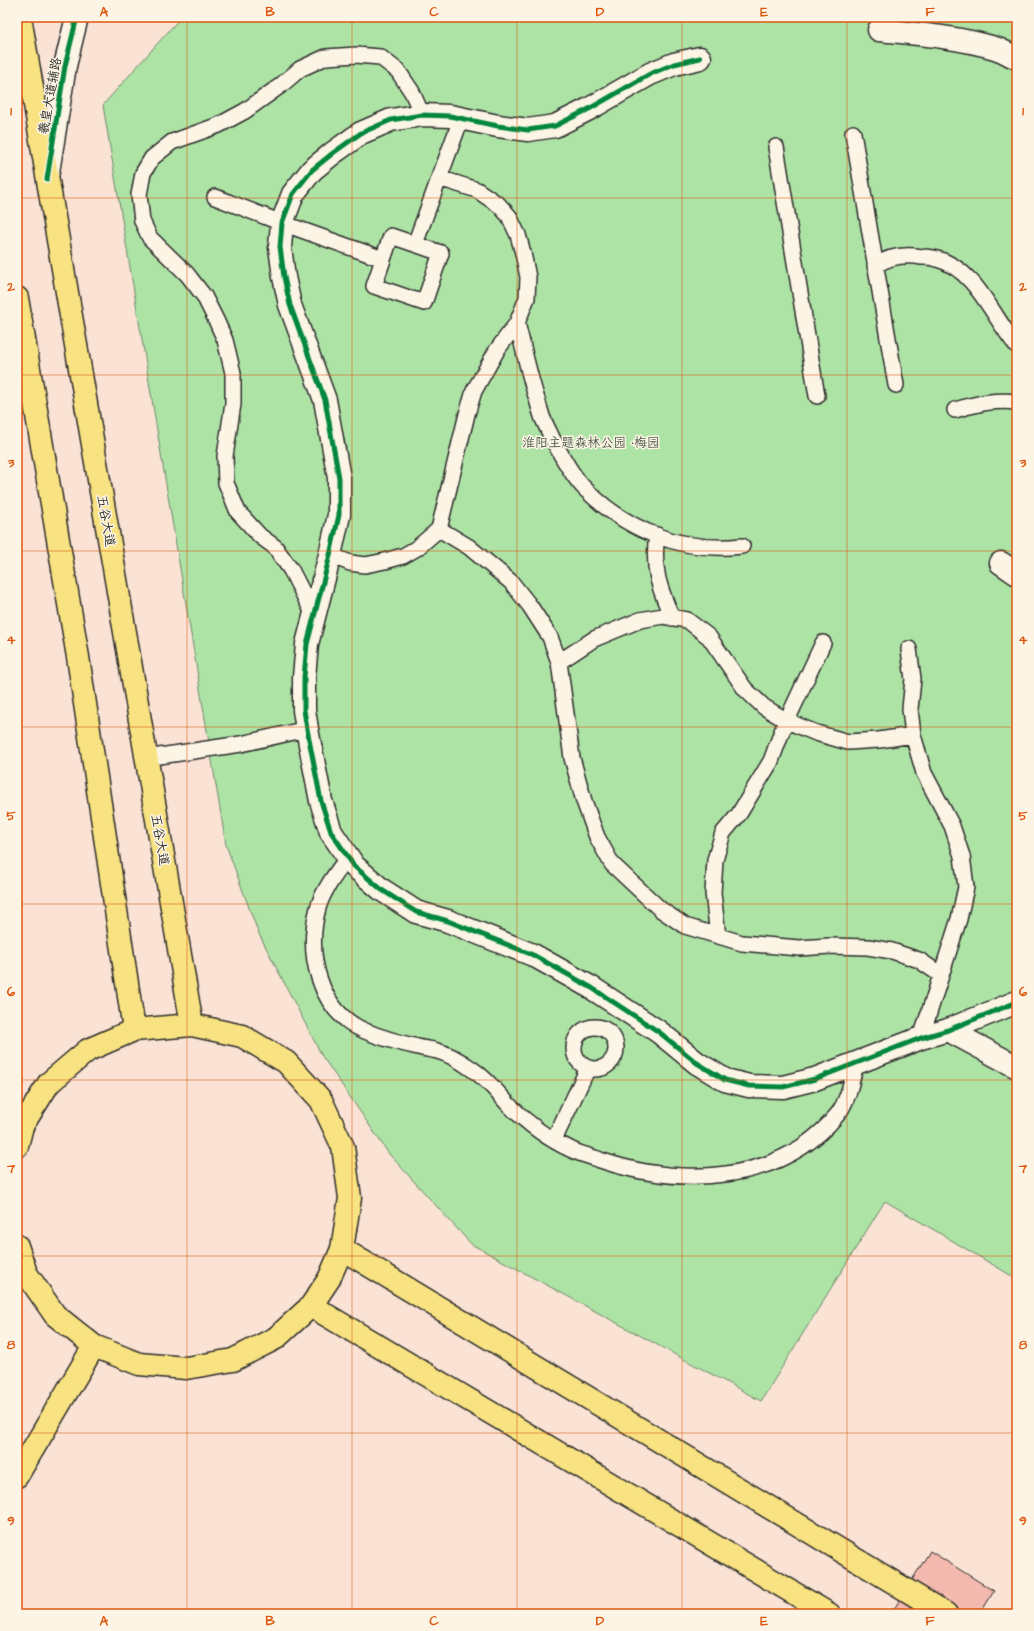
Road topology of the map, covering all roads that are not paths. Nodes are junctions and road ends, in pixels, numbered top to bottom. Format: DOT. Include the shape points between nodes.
graph roads {
  1 [pos="20,17"];
  2 [pos="77,17"];
  3 [pos="879,30"];
  4 [pos="700,58"];
  5 [pos="1017,58"];
  6 [pos="422,115"];
  7 [pos="461,119"];
  8 [pos="853,133"];
  9 [pos="776,147"];
  10 [pos="439,178"];
  11 [pos="47,179"];
  12 [pos="214,197"];
  13 [pos="282,223"];
  14 [pos="415,244"];
  15 [pos="383,259"];
  16 [pos="875,266"];
  17 [pos="17,298"];
  18 [pos="517,323"];
  19 [pos="1017,346"];
  20 [pos="896,385"];
  21 [pos="817,396"];
  22 [pos="1017,402"];
  23 [pos="955,410"];
  24 [pos="439,529"];
  25 [pos="657,535"];
  26 [pos="742,546"];
  27 [pos="330,555"];
  28 [pos="314,615"];
  29 [pos="672,618"];
  30 [pos="823,643"];
  31 [pos="908,649"];
  32 [pos="560,662"];
  33 [pos="786,721"];
  34 [pos="307,729"];
  35 [pos="913,735"];
  36 [pos="146,758"];
  37 [pos="348,857"];
  38 [pos="718,936"];
  39 [pos="941,975"];
  40 [pos="1017,1002"];
  41 [pos="618,1006"];
  42 [pos="192,1025"];
  43 [pos="605,1028"];
  44 [pos="134,1030"];
  45 [pos="948,1030"];
  46 [pos="921,1038"];
  47 [pos="856,1063"];
  48 [pos="1017,1067"];
  49 [pos="588,1068"];
  50 [pos="554,1140"];
  51 [pos="17,1146"];
  52 [pos="17,1246"];
  53 [pos="342,1249"];
  54 [pos="311,1306"];
  55 [pos="94,1346"];
  56 [pos="17,1476"];
  57 [pos="829,1614"];
  58 [pos="946,1614"];
  1 -- 11 [label="highway, 五谷大道"];
  2 -- 11 [label="street, 羲皇大道辅路" via="65,66"];
  3 -- 5 [label="street" via="967,42 996,48"];
  4 -- 7 [label="street" via="674,64 650,74 590,110 555,126 528,130"];
  6 -- 7 [label="street"];
  6 -- 13 [label="street" via="391,120 367,130 333,153 312,170 293,194"];
  6 -- 28 [label="lane" via="412,92 398,71 380,56 326,57 300,69 245,111 219,125 172,142 152,158 143,173 139,196 142,221 147,232 204,296 225,340 233,373 233,404 225,456 226,483 238,512 260,536 275,547 291,570"];
  7 -- 10 [label="lane"];
  8 -- 16 [label="lane"];
  9 -- 21 [label="lane"];
  10 -- 14 [label="lane"];
  10 -- 18 [label="lane" via="477,190 488,196 509,216 520,241 528,277 527,298"];
  11 -- 36 [label="highway, 五谷大道"];
  12 -- 13 [label="lane"];
  13 -- 15 [label="lane"];
  13 -- 27 [label="street" via="280,247 290,306 325,400 338,471 339,515"];
  14 -- 15 [label="lane" via="391,236"];
  14 -- 15 [label="lane" via="441,253 424,303 374,286"];
  16 -- 19 [label="lane" via="886,259 912,255 938,259 958,269 973,283"];
  16 -- 20 [label="lane"];
  17 -- 44 [label="highway" via="78,657"];
  18 -- 24 [label="lane" via="497,350 474,390"];
  18 -- 25 [label="lane" via="543,419 566,462 585,489 611,510 634,526"];
  22 -- 23 [label="lane" via="985,402"];
  24 -- 27 [label="lane" via="417,548 403,556 385,561 365,565 350,563"];
  24 -- 32 [label="lane" via="469,547 511,582 550,637"];
  25 -- 26 [label="lane" via="668,541 695,546"];
  25 -- 29 [label="lane" via="654,555 656,573"];
  27 -- 28 [label="street"];
  28 -- 34 [label="street" via="307,644 304,677"];
  29 -- 32 [label="lane" via="663,616 640,620 594,639"];
  29 -- 33 [label="lane" via="687,620 709,638 745,689 764,707"];
  30 -- 33 [label="lane"];
  31 -- 35 [label="lane" via="913,679 910,709"];
  32 -- 38 [label="lane" via="572,758 597,837 612,864 660,909 685,926"];
  33 -- 35 [label="lane" via="848,742"];
  33 -- 38 [label="lane" via="767,767 739,814 723,833 714,860 713,893"];
  34 -- 36 [label="lane" via="242,744"];
  34 -- 37 [label="street" via="325,814 331,832"];
  35 -- 39 [label="lane" via="924,773 952,826 962,856 966,888"];
  36 -- 42 [label="highway, 五谷大道"];
  37 -- 41 [label="street" via="354,866 382,890 416,912 533,955 592,988"];
  37 -- 50 [label="lane" via="318,907 313,941 318,975 325,995 341,1015 362,1030 438,1051 484,1076 536,1130"];
  38 -- 39 [label="lane" via="742,943 770,946 830,946 892,951 919,960"];
  39 -- 46 [label="lane"];
  40 -- 45 [label="street"];
  41 -- 43 [label="lane"];
  41 -- 47 [label="street" via="659,1032 708,1070 725,1080 749,1086 784,1087"];
  42 -- 44 [label="highway"];
  42 -- 53 [label="highway" via="242,1036 286,1062 321,1100 343,1147 350,1198"];
  43 -- 49 [label="lane" via="611,1032 616,1045 614,1059 603,1068"];
  43 -- 49 [label="lane" via="591,1027 579,1034 575,1040 574,1054 577,1060"];
  44 -- 51 [label="highway" via="88,1050 49,1083 22,1126"];
  45 -- 46 [label="street"];
  45 -- 48 [label="street"];
  46 -- 47 [label="street"];
  47 -- 50 [label="lane" via="850,1088 839,1114 817,1135 786,1156 750,1171 717,1176 669,1176 622,1168 571,1150"];
  49 -- 50 [label="lane"];
  52 -- 55 [label="highway" via="26,1273 55,1315"];
  53 -- 54 [label="highway" via="329,1279"];
  53 -- 58 [label="highway"];
  54 -- 55 [label="highway" via="276,1338 233,1360 186,1368 139,1364"];
  54 -- 57 [label="highway"];
  55 -- 56 [label="highway"];
}
